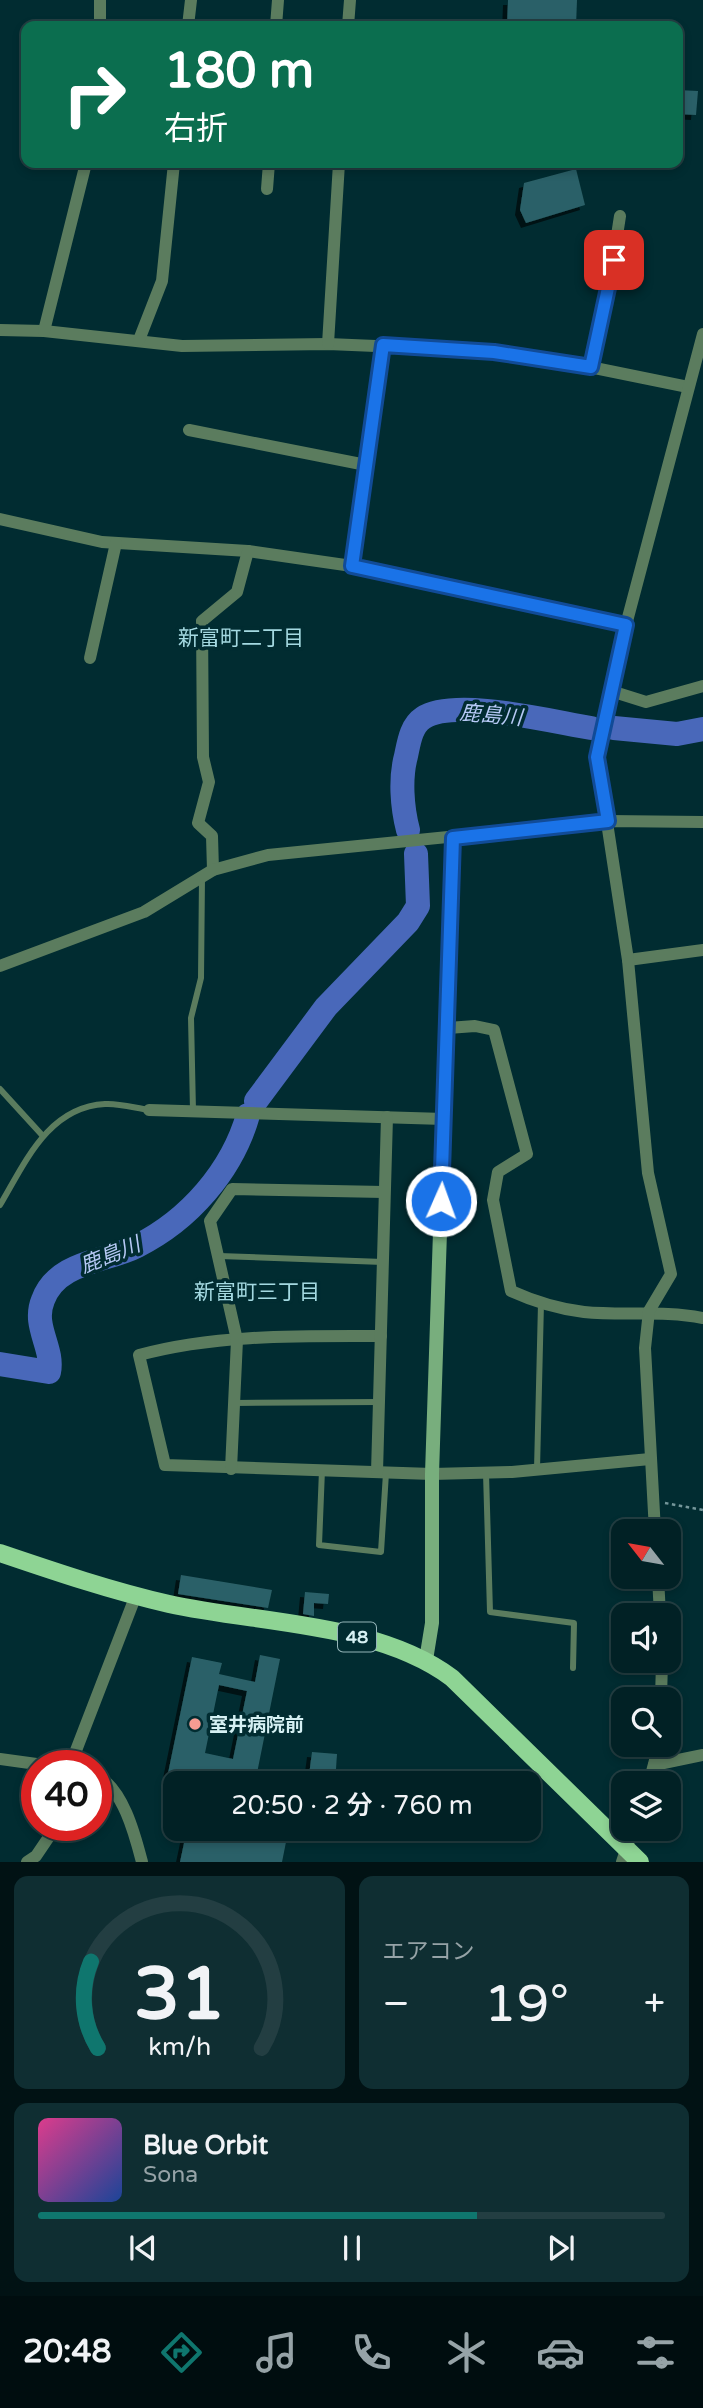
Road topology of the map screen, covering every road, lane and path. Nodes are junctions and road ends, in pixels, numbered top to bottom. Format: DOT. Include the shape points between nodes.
graph roads {
  1 [pos="100,0"];
  2 [pos="191,0"];
  3 [pos="278,0"];
  4 [pos="350,0"];
  5 [pos="100,21"];
  6 [pos="189,21"];
  7 [pos="276,21"];
  8 [pos="348,21"];
  9 [pos="85,168"];
  10 [pos="173,168"];
  11 [pos="269,168"];
  12 [pos="339,168"];
  13 [pos="267,189"];
  14 [pos="620,216"];
  15 [pos="0,330"];
  16 [pos="44,331"];
  17 [pos="703,334"];
  18 [pos="139,340"];
  19 [pos="328,344"];
  20 [pos="383,345"];
  21 [pos="591,367"];
  22 [pos="688,387"];
  23 [pos="189,430"];
  24 [pos="366,465"];
  25 [pos="0,519"];
  26 [pos="116,543"];
  27 [pos="248,551"];
  28 [pos="352,566"];
  29 [pos="626,625"];
  30 [pos="90,658"];
  31 [pos="703,686"];
  32 [pos="611,691"];
  33 [pos="608,821"];
  34 [pos="703,822"];
  35 [pos="453,838"];
  36 [pos="208,874"];
  37 [pos="703,950"];
  38 [pos="628,960"];
  39 [pos="0,966"];
  40 [pos="448,1028"];
  41 [pos="0,1089"];
  42 [pos="149,1110"];
  43 [pos="193,1111"];
  44 [pos="387,1117"];
  45 [pos="444,1119"];
  46 [pos="42,1135"];
  47 [pos="384,1192"];
  48 [pos="0,1205"];
  49 [pos="217,1256"];
  50 [pos="383,1262"];
  51 [pos="541,1303"];
  52 [pos="649,1311"];
  53 [pos="703,1318"];
  54 [pos="382,1336"];
  55 [pos="237,1340"];
  56 [pos="379,1402"];
  57 [pos="234,1403"];
  58 [pos="650,1459"];
  59 [pos="231,1469"];
  60 [pos="537,1469"];
  61 [pos="322,1470"];
  62 [pos="381,1472"];
  63 [pos="486,1473"];
  64 [pos="432,1474"];
  65 [pos="653,1501"];
  66 [pos="703,1510"];
  67 [pos="654,1519"];
  68 [pos="0,1553"];
  69 [pos="136,1595"];
  70 [pos="426,1660"];
  71 [pos="573,1668"];
  72 [pos="76,1750"];
  73 [pos="703,1755"];
  74 [pos="656,1757"];
  75 [pos="0,1759"];
  76 [pos="21,1762"];
  77 [pos="654,1765"];
  78 [pos="652,1771"];
  79 [pos="112,1790"];
  80 [pos="46,1841"];
  81 [pos="624,1855"];
  82 [pos="27,1862"];
  83 [pos="142,1862"];
  84 [pos="640,1862"];
  1 -- 5 [label="street"];
  2 -- 6 [label="street"];
  3 -- 7 [label="street"];
  4 -- 8 [label="street"];
  9 -- 16 [label="street"];
  10 -- 18 [label="street" via="162,281"];
  11 -- 13 [label="street"];
  12 -- 19 [label="street"];
  14 -- 21 [label="street"];
  15 -- 16 [label="street"];
  16 -- 18 [label="street"];
  17 -- 22 [label="street"];
  18 -- 19 [label="street" via="182,346"];
  19 -- 20 [label="street"];
  20 -- 21 [label="street" via="494,352"];
  20 -- 24 [label="street"];
  21 -- 22 [label="street"];
  22 -- 29 [label="street"];
  23 -- 24 [label="street"];
  24 -- 28 [label="street"];
  25 -- 26 [label="street"];
  26 -- 27 [label="street"];
  26 -- 30 [label="street"];
  27 -- 28 [label="street"];
  27 -- 36 [label="street" via="237,592 202,621 203,757 209,782 198,823 212,836"];
  28 -- 29 [label="street"];
  29 -- 32 [label="street"];
  31 -- 32 [label="street" via="646,702"];
  32 -- 33 [label="street" via="597,757"];
  33 -- 34 [label="street"];
  33 -- 35 [label="street"];
  33 -- 38 [label="street"];
  35 -- 36 [label="street" via="268,855"];
  35 -- 40 [label="street"];
  36 -- 39 [label="street" via="144,912"];
  36 -- 43 [label="lane" via="201,978 191,1018"];
  37 -- 38 [label="street"];
  38 -- 52 [label="street" via="648,1173 671,1274"];
  40 -- 45 [label="street"];
  40 -- 51 [label="street" via="494,1030 527,1154 498,1172 493,1200 511,1291"];
  41 -- 46 [label="lane"];
  42 -- 43 [label="street"];
  42 -- 46 [label="lane" via="105,1104 69,1114"];
  43 -- 44 [label="street"];
  44 -- 45 [label="street"];
  44 -- 47 [label="street"];
  45 -- 64 [label="street"];
  46 -- 48 [label="lane"];
  47 -- 49 [label="street" via="232,1189 210,1221"];
  47 -- 50 [label="street"];
  49 -- 50 [label="lane"];
  49 -- 55 [label="street"];
  50 -- 54 [label="street"];
  51 -- 52 [label="street" via="584,1312"];
  51 -- 60 [label="lane"];
  52 -- 53 [label="street"];
  52 -- 58 [label="street" via="645,1348"];
  54 -- 55 [label="street"];
  54 -- 56 [label="street"];
  55 -- 57 [label="street"];
  55 -- 59 [label="street" via="139,1355 165,1465"];
  56 -- 57 [label="lane"];
  56 -- 62 [label="street"];
  57 -- 59 [label="street"];
  58 -- 60 [label="street"];
  58 -- 65 [label="street"];
  59 -- 61 [label="street"];
  60 -- 63 [label="street"];
  61 -- 62 [label="street"];
  61 -- 62 [label="lane" via="319,1545 381,1552"];
  62 -- 64 [label="street"];
  63 -- 64 [label="street"];
  63 -- 71 [label="lane" via="490,1612 574,1623"];
  64 -- 70 [label="street" via="432,1623"];
  65 -- 66 [label="path"];
  65 -- 67 [label="street"];
  68 -- 69 [label="main road, 48"];
  69 -- 70 [label="main road, 48" via="376,1640"];
  69 -- 72 [label="street"];
  70 -- 81 [label="main road, 48" via="452,1678"];
  73 -- 77 [label="street"];
  74 -- 77 [label="street"];
  75 -- 76 [label="street"];
  77 -- 78 [label="street"];
  79 -- 83 [label="street"];
  80 -- 82 [label="street"];
  81 -- 84 [label="main road, 48"];
}
